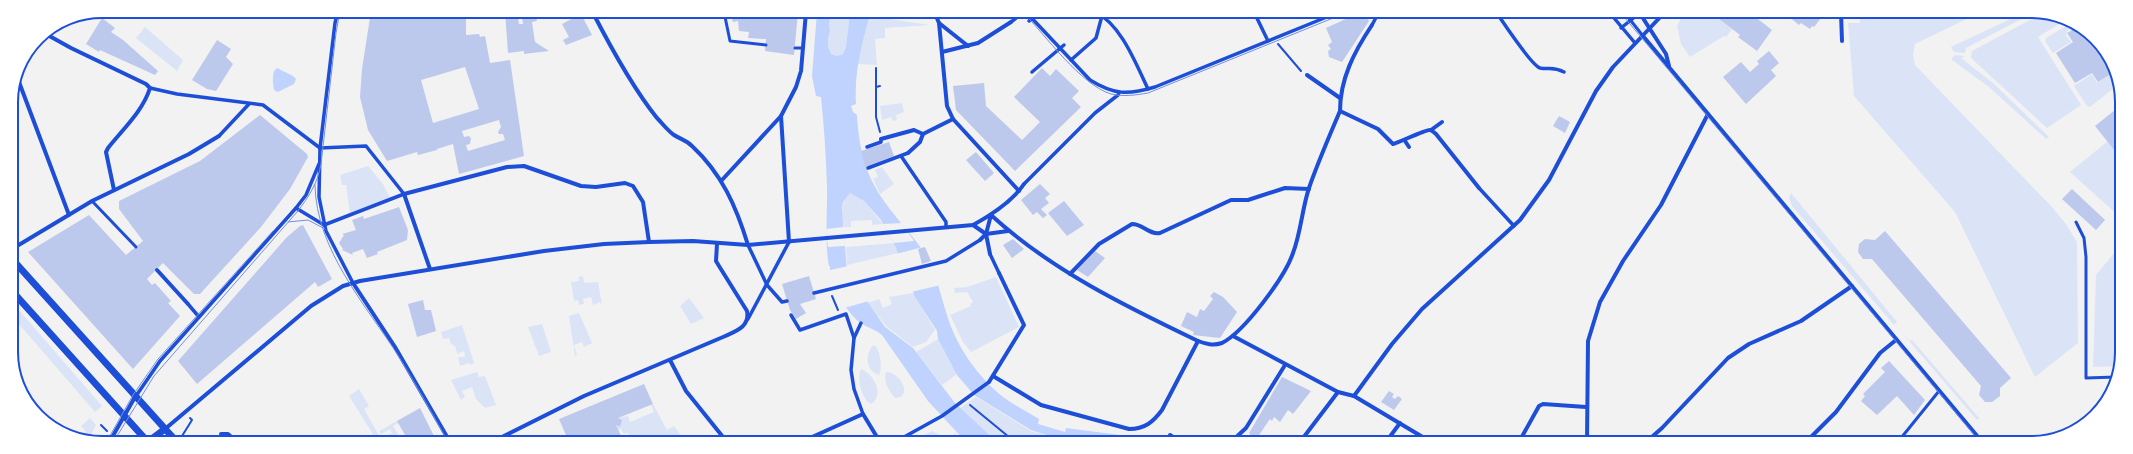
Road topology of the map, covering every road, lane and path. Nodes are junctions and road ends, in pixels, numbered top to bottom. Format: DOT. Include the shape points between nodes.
graph roads {
  1 [pos="336,18"];
  2 [pos="596,18"];
  3 [pos="725,18"];
  4 [pos="806,18"];
  5 [pos="937,18"];
  6 [pos="1017,18"];
  7 [pos="1033,18"];
  8 [pos="1102,18"];
  9 [pos="1106,18"];
  10 [pos="1257,18"];
  11 [pos="1323,18"];
  12 [pos="1376,18"];
  13 [pos="1500,18"];
  14 [pos="1614,18"];
  15 [pos="1628,18"];
  16 [pos="1634,18"];
  17 [pos="1644,18"];
  18 [pos="1660,18"];
  19 [pos="1841,18"];
  20 [pos="1630,21"];
  21 [pos="1012,22"];
  22 [pos="1029,22"];
  23 [pos="939,23"];
  24 [pos="1372,25"];
  25 [pos="1621,28"];
  26 [pos="1651,28"];
  27 [pos="50,36"];
  28 [pos="1643,36"];
  29 [pos="1268,39"];
  30 [pos="1842,41"];
  31 [pos="1635,43"];
  32 [pos="766,45"];
  33 [pos="1064,45"];
  34 [pos="968,46"];
  35 [pos="1280,46"];
  36 [pos="795,48"];
  37 [pos="803,48"];
  38 [pos="1060,48"];
  39 [pos="942,52"];
  40 [pos="1071,60"];
  41 [pos="876,68"];
  42 [pos="1670,68"];
  43 [pos="1032,72"];
  44 [pos="1564,72"];
  45 [pos="1307,75"];
  46 [pos="20,85"];
  47 [pos="880,86"];
  48 [pos="876,87"];
  49 [pos="150,88"];
  50 [pos="1148,89"];
  51 [pos="1119,93"];
  52 [pos="1340,98"];
  53 [pos="249,104"];
  54 [pos="1340,111"];
  55 [pos="1708,114"];
  56 [pos="781,116"];
  57 [pos="953,119"];
  58 [pos="1442,122"];
  59 [pos="1431,130"];
  60 [pos="923,134"];
  61 [pos="219,136"];
  62 [pos="881,139"];
  63 [pos="1405,141"];
  64 [pos="867,147"];
  65 [pos="1409,147"];
  66 [pos="320,148"];
  67 [pos="908,153"];
  68 [pos="901,156"];
  69 [pos="319,164"];
  70 [pos="868,168"];
  71 [pos="722,180"];
  72 [pos="1024,184"];
  73 [pos="1479,188"];
  74 [pos="1309,189"];
  75 [pos="114,190"];
  76 [pos="1019,191"];
  77 [pos="1252,193"];
  78 [pos="404,194"];
  79 [pos="1254,198"];
  80 [pos="92,201"];
  81 [pos="296,208"];
  82 [pos="69,215"];
  83 [pos="991,215"];
  84 [pos="1136,219"];
  85 [pos="2076,222"];
  86 [pos="1132,224"];
  87 [pos="324,225"];
  88 [pos="973,225"];
  89 [pos="1514,226"];
  90 [pos="946,227"];
  91 [pos="1008,231"];
  92 [pos="986,234"];
  93 [pos="980,240"];
  94 [pos="649,242"];
  95 [pos="789,242"];
  96 [pos="717,244"];
  97 [pos="18,245"];
  98 [pos="748,245"];
  99 [pos="136,247"];
  100 [pos="990,254"];
  101 [pos="18,266"];
  102 [pos="430,269"];
  103 [pos="157,270"];
  104 [pos="999,273"];
  105 [pos="1070,274"];
  106 [pos="353,283"];
  107 [pos="767,285"];
  108 [pos="1852,286"];
  109 [pos="814,293"];
  110 [pos="18,298"];
  111 [pos="833,300"];
  112 [pos="787,301"];
  113 [pos="782,302"];
  114 [pos="188,304"];
  115 [pos="786,306"];
  116 [pos="837,310"];
  117 [pos="791,315"];
  118 [pos="199,317"];
  119 [pos="748,319"];
  120 [pos="861,323"];
  121 [pos="1233,336"];
  122 [pos="854,338"];
  123 [pos="1896,340"];
  124 [pos="1198,341"];
  125 [pos="670,360"];
  126 [pos="1285,365"];
  127 [pos="993,376"];
  128 [pos="2112,376"];
  129 [pos="989,382"];
  130 [pos="1939,391"];
  131 [pos="1338,392"];
  132 [pos="1354,396"];
  133 [pos="135,397"];
  134 [pos="965,401"];
  135 [pos="1586,407"];
  136 [pos="863,414"];
  137 [pos="124,416"];
  138 [pos="192,420"];
  139 [pos="1400,423"];
  140 [pos="165,429"];
  141 [pos="221,434"];
  142 [pos="113,436"];
  143 [pos="143,436"];
  144 [pos="155,436"];
  145 [pos="161,436"];
  146 [pos="173,436"];
  147 [pos="181,436"];
  148 [pos="230,436"];
  149 [pos="447,436"];
  150 [pos="504,436"];
  151 [pos="722,436"];
  152 [pos="814,436"];
  153 [pos="876,436"];
  154 [pos="906,436"];
  155 [pos="1008,436"];
  156 [pos="1238,436"];
  157 [pos="1305,436"];
  158 [pos="1390,436"];
  159 [pos="1421,436"];
  160 [pos="1522,436"];
  161 [pos="1587,436"];
  162 [pos="1652,436"];
  163 [pos="1811,436"];
  164 [pos="1903,436"];
  165 [pos="1977,436"];
  1 -- 66 [label="street"];
  2 -- 71 [label="street" via="630,79 657,117 674,135 683,138 695,148"];
  3 -- 32 [label="lane" via="730,41"];
  4 -- 37 [label="street"];
  5 -- 23 [label="street"];
  6 -- 21 [label="street"];
  7 -- 22 [label="street"];
  7 -- 38 [label="street"];
  8 -- 40 [label="street" via="1096,38"];
  9 -- 50 [label="street" via="1127,45"];
  10 -- 29 [label="street"];
  11 -- 29 [label="street"];
  12 -- 24 [label="street"];
  13 -- 44 [label="street" via="1531,61 1540,68 1556,68"];
  14 -- 25 [label="street"];
  15 -- 20 [label="lane"];
  16 -- 20 [label="street"];
  17 -- 26 [label="street"];
  18 -- 26 [label="street"];
  19 -- 30 [label="street"];
  20 -- 25 [label="street"];
  20 -- 28 [label="lane"];
  21 -- 34 [label="street" via="978,43"];
  23 -- 34 [label="street"];
  23 -- 39 [label="street"];
  24 -- 52 [label="street" via="1348,67"];
  25 -- 31 [label="street"];
  26 -- 28 [label="street"];
  26 -- 42 [label="street" via="1666,54"];
  27 -- 49 [label="street"];
  28 -- 31 [label="street"];
  28 -- 42 [label="street"];
  29 -- 50 [label="street"];
  31 -- 89 [label="street" via="1596,91 1549,180"];
  33 -- 38 [label="street"];
  34 -- 39 [label="street"];
  35 -- 45 [label="path" via="1300,71"];
  36 -- 37 [label="lane"];
  37 -- 56 [label="street" via="801,71 796,87"];
  38 -- 40 [label="street"];
  38 -- 43 [label="street"];
  39 -- 57 [label="street" via="947,106"];
  40 -- 51 [label="street" via="1090,80"];
  41 -- 48 [label="path"];
  42 -- 55 [label="street"];
  45 -- 52 [label="street"];
  46 -- 82 [label="street"];
  47 -- 48 [label="path"];
  48 -- 62 [label="path" via="876,117"];
  49 -- 53 [label="street"];
  49 -- 75 [label="street" via="140,108 106,152"];
  50 -- 51 [label="street" via="1127,94"];
  51 -- 72 [label="street" via="1095,113"];
  52 -- 54 [label="street"];
  53 -- 61 [label="street"];
  53 -- 66 [label="street" via="263,105"];
  54 -- 63 [label="street" via="1378,129 1393,144"];
  54 -- 74 [label="street"];
  55 -- 108 [label="street"];
  55 -- 135 [label="street" via="1661,205 1623,261 1600,302 1588,342"];
  56 -- 71 [label="street"];
  56 -- 95 [label="street"];
  57 -- 60 [label="street"];
  57 -- 76 [label="street"];
  58 -- 59 [label="street"];
  59 -- 63 [label="street"];
  59 -- 73 [label="street"];
  60 -- 62 [label="street" via="914,130"];
  60 -- 67 [label="street" via="921,143"];
  61 -- 75 [label="street" via="189,154"];
  62 -- 64 [label="street" via="881,142"];
  63 -- 65 [label="street"];
  66 -- 69 [label="street"];
  66 -- 78 [label="street" via="366,146"];
  67 -- 68 [label="street"];
  68 -- 70 [label="street"];
  68 -- 90 [label="street" via="946,222"];
  69 -- 81 [label="street" via="306,195"];
  69 -- 87 [label="street" via="319,197"];
  71 -- 98 [label="street" via="738,214"];
  72 -- 76 [label="street"];
  73 -- 89 [label="street"];
  74 -- 79 [label="street" via="1285,188"];
  74 -- 121 [label="street" via="1289,264 1270,293"];
  75 -- 80 [label="street"];
  76 -- 83 [label="street"];
  77 -- 79 [label="street"];
  78 -- 87 [label="street"];
  78 -- 94 [label="street" via="507,167 524,166 581,186 596,187 625,183 633,186 642,198"];
  78 -- 102 [label="street"];
  79 -- 86 [label="street" via="1231,200 1160,233 1152,233"];
  80 -- 82 [label="street"];
  80 -- 99 [label="lane"];
  81 -- 87 [label="street"];
  81 -- 118 [label="street"];
  82 -- 97 [label="street"];
  83 -- 88 [label="street"];
  83 -- 91 [label="street"];
  83 -- 92 [label="street"];
  84 -- 86 [label="street"];
  85 -- 128 [label="lane" via="2084,238 2086,257 2086,378"];
  86 -- 105 [label="street" via="1099,244"];
  87 -- 106 [label="street"];
  88 -- 90 [label="street"];
  88 -- 92 [label="street"];
  89 -- 132 [label="street" via="1422,309 1392,344"];
  90 -- 95 [label="street"];
  91 -- 92 [label="street"];
  91 -- 105 [label="street"];
  92 -- 93 [label="street"];
  92 -- 100 [label="street"];
  93 -- 109 [label="street" via="946,261"];
  94 -- 96 [label="street" via="693,241"];
  94 -- 102 [label="street" via="544,250"];
  95 -- 98 [label="street"];
  95 -- 107 [label="street"];
  96 -- 98 [label="street"];
  96 -- 119 [label="street" via="716,261 746,308"];
  98 -- 107 [label="street"];
  100 -- 104 [label="street"];
  101 -- 133 [label="street"];
  102 -- 106 [label="street"];
  103 -- 114 [label="street"];
  104 -- 127 [label="street" via="1024,326"];
  105 -- 124 [label="street" via="1130,309"];
  106 -- 140 [label="street" via="334,291 311,306"];
  106 -- 149 [label="street" via="395,347"];
  107 -- 113 [label="street"];
  107 -- 119 [label="street"];
  108 -- 123 [label="street"];
  108 -- 162 [label="street" via="1801,321 1749,344 1728,358"];
  110 -- 137 [label="street"];
  111 -- 116 [label="path"];
  112 -- 113 [label="street"];
  113 -- 115 [label="street"];
  114 -- 118 [label="street"];
  117 -- 122 [label="street" via="800,330 846,314"];
  118 -- 133 [label="street" via="160,361"];
  119 -- 125 [label="street" via="741,328"];
  120 -- 122 [label="street"];
  121 -- 124 [label="street" via="1210,345"];
  121 -- 126 [label="street"];
  122 -- 136 [label="street" via="851,370 854,389"];
  123 -- 130 [label="street"];
  123 -- 163 [label="street" via="1880,353 1836,412"];
  124 -- 127 [label="street" via="1162,410 1155,419 1139,429 1129,429 1041,405"];
  125 -- 150 [label="street" via="584,396"];
  125 -- 151 [label="street" via="686,391"];
  126 -- 131 [label="street"];
  126 -- 156 [label="street" via="1246,428"];
  127 -- 129 [label="street"];
  129 -- 134 [label="street"];
  130 -- 164 [label="lane"];
  130 -- 165 [label="street"];
  131 -- 132 [label="street"];
  131 -- 157 [label="street"];
  132 -- 139 [label="street"];
  133 -- 137 [label="street"];
  133 -- 140 [label="street"];
  134 -- 154 [label="street"];
  134 -- 155 [label="path"];
  135 -- 160 [label="street" via="1543,404 1537,408"];
  135 -- 161 [label="street"];
  136 -- 152 [label="street"];
  136 -- 153 [label="street"];
  137 -- 142 [label="street"];
  137 -- 143 [label="street"];
  138 -- 147 [label="path"];
  139 -- 158 [label="street"];
  139 -- 159 [label="street"];
  140 -- 144 [label="street"];
  140 -- 145 [label="street"];
  140 -- 146 [label="street"];
  141 -- 148 [label="street"];
}
